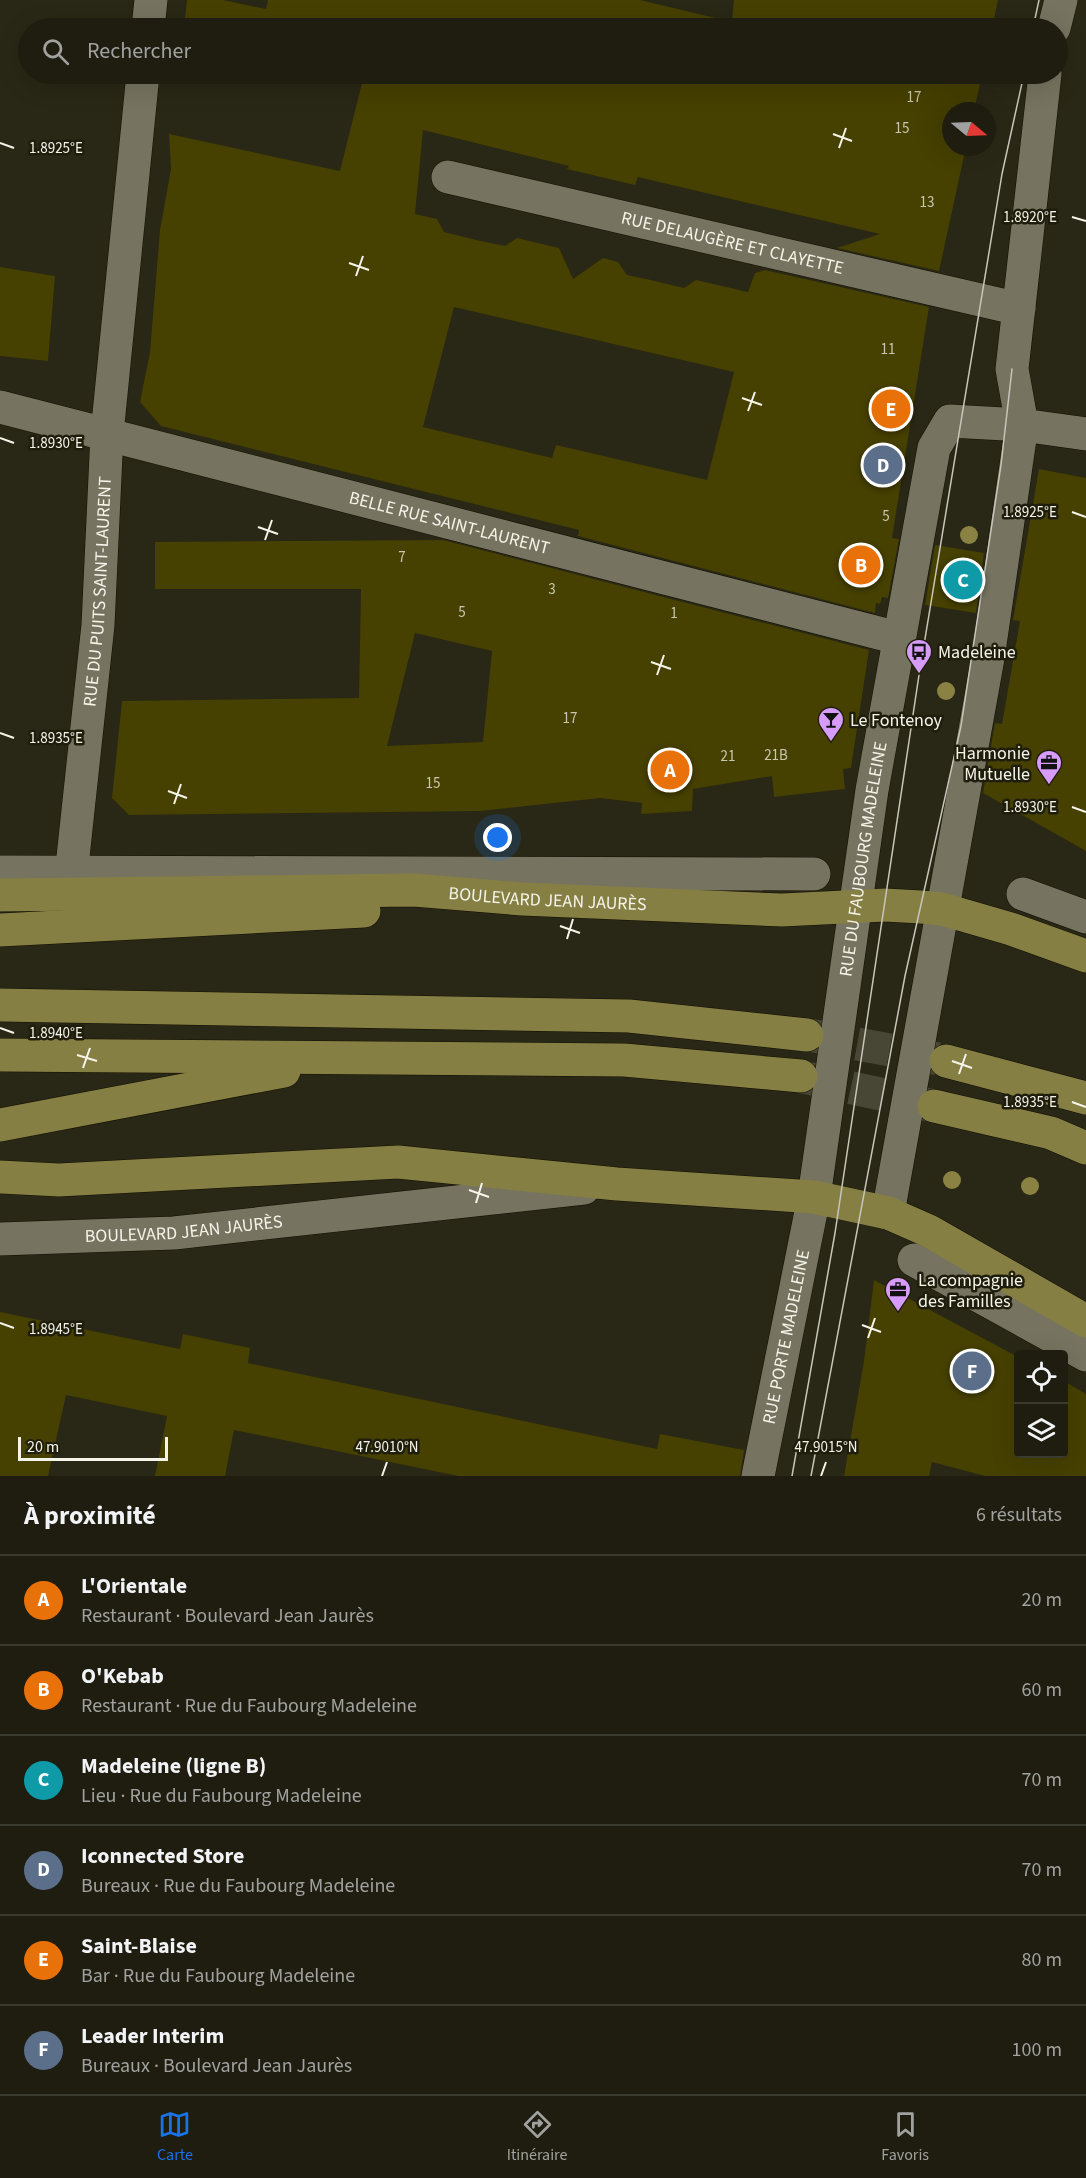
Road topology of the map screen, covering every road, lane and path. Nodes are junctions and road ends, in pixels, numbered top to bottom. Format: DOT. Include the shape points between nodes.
graph roads {
  1 [pos="151,0"];
  2 [pos="1060,0"];
  3 [pos="149,18"];
  4 [pos="1056,18"];
  5 [pos="142,84"];
  6 [pos="1044,84"];
  7 [pos="448,177"];
  8 [pos="1019,309"];
  9 [pos="0,407"];
  10 [pos="1022,425"];
  11 [pos="107,434"];
  12 [pos="1086,434"];
  13 [pos="898,638"];
  14 [pos="0,872"];
  15 [pos="814,874"];
  16 [pos="70,882"];
  17 [pos="1023,894"];
  18 [pos="0,895"];
  19 [pos="522,899"];
  20 [pos="854,906"];
  21 [pos="942,909"];
  22 [pos="1086,917"];
  23 [pos="0,930"];
  24 [pos="1086,956"];
  25 [pos="0,1005"];
  26 [pos="807,1035"];
  27 [pos="0,1055"];
  28 [pos="353,1058"];
  29 [pos="946,1061"];
  30 [pos="801,1076"];
  31 [pos="1086,1098"];
  32 [pos="934,1106"];
  33 [pos="0,1125"];
  34 [pos="1086,1148"];
  35 [pos="0,1177"];
  36 [pos="617,1184"];
  37 [pos="814,1197"];
  38 [pos="888,1213"];
  39 [pos="0,1239"];
  40 [pos="914,1260"];
  41 [pos="1086,1321"];
  42 [pos="1086,1355"];
  43 [pos="758,1476"];
  1 -- 3 [label="street"];
  2 -- 4 [label="street"];
  5 -- 11 [label="street, RUE DU PUITS SAINT-LAURENT"];
  6 -- 8 [label="street"];
  7 -- 8 [label="street, RUE DELAUGÈRE ET CLAYETTE"];
  8 -- 10 [label="street" via="1012,369"];
  9 -- 11 [label="street, BELLE RUE SAINT-LAURENT"];
  10 -- 12 [label="street"];
  10 -- 13 [label="street, RUE DU FAUBOURG MADELEINE" via="950,421 934,448"];
  10 -- 21 [label="street" via="988,658"];
  11 -- 13 [label="street, BELLE RUE SAINT-LAURENT"];
  11 -- 16 [label="street, RUE DU PUITS SAINT-LAURENT" via="98,625"];
  13 -- 20 [label="street, RUE DU FAUBOURG MADELEINE"];
  14 -- 16 [label="street, BOULEVARD JEAN JAURÈS"];
  15 -- 16 [label="street, BOULEVARD JEAN JAURÈS"];
  16 -- 18 [label="main road, BOULEVARD JEAN JAURÈS"];
  16 -- 19 [label="main road, BOULEVARD JEAN JAURÈS" via="414,890"];
  17 -- 22 [label="street"];
  19 -- 20 [label="main road, BOULEVARD JEAN JAURÈS" via="782,910"];
  19 -- 23 [label="main road" via="329,914"];
  20 -- 21 [label="main road, BOULEVARD JEAN JAURÈS"];
  20 -- 37 [label="street, RUE DU FAUBOURG MADELEINE"];
  21 -- 24 [label="main road, BOULEVARD JEAN JAURÈS"];
  21 -- 38 [label="street"];
  25 -- 26 [label="main road" via="629,1016"];
  27 -- 28 [label="main road"];
  28 -- 30 [label="main road" via="624,1060"];
  28 -- 33 [label="main road"];
  29 -- 31 [label="main road"];
  32 -- 34 [label="main road" via="1051,1133"];
  35 -- 36 [label="main road, BOULEVARD JEAN JAURÈS" via="59,1180 398,1162"];
  36 -- 37 [label="main road, BOULEVARD JEAN JAURÈS"];
  36 -- 39 [label="street, BOULEVARD JEAN JAURÈS" via="174,1233"];
  37 -- 38 [label="main road, BOULEVARD JEAN JAURÈS"];
  37 -- 43 [label="street, RUE PORTE MADELEINE"];
  38 -- 41 [label="main road, BOULEVARD JEAN JAURÈS" via="929,1231"];
  40 -- 42 [label="street"];
}
